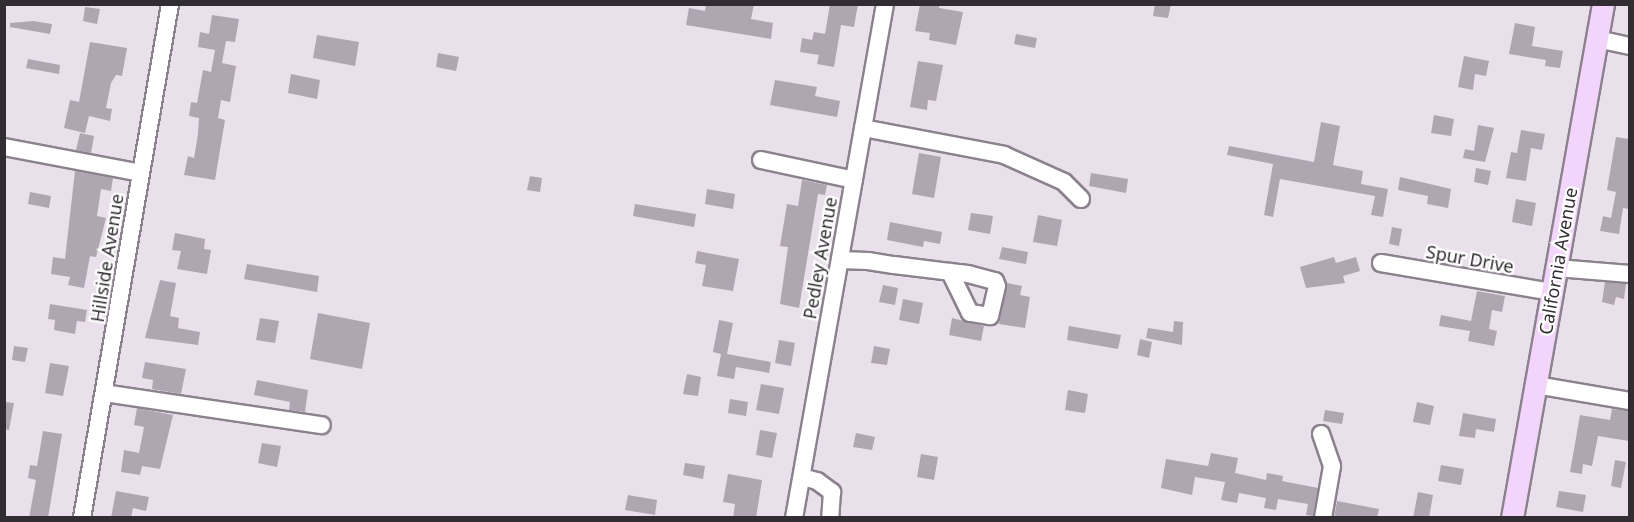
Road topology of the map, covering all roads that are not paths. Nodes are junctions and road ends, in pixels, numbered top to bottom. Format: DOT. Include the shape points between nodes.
graph roads {
  1 [pos="170,4"];
  2 [pos="885,4"];
  3 [pos="1603,4"];
  4 [pos="1597,39"];
  5 [pos="1629,46"];
  6 [pos="863,128"];
  7 [pos="4,147"];
  8 [pos="761,160"];
  9 [pos="141,173"];
  10 [pos="854,180"];
  11 [pos="1082,199"];
  12 [pos="840,260"];
  13 [pos="1381,263"];
  14 [pos="1557,268"];
  15 [pos="950,272"];
  16 [pos="1629,274"];
  17 [pos="1553,292"];
  18 [pos="1536,385"];
  19 [pos="104,393"];
  20 [pos="1629,401"];
  21 [pos="322,425"];
  22 [pos="1321,434"];
  23 [pos="802,477"];
  24 [pos="82,518"];
  25 [pos="795,518"];
  26 [pos="830,518"];
  27 [pos="1323,518"];
  28 [pos="1512,518"];
  1 -- 9 [label="street, Hillside Avenue"];
  2 -- 6 [label="street, Pedley Avenue"];
  3 -- 4 [label="main road, California Avenue"];
  4 -- 5 [label="street"];
  4 -- 14 [label="main road, California Avenue"];
  6 -- 10 [label="street, Pedley Avenue"];
  6 -- 11 [label="street" via="1004,155 1064,182"];
  7 -- 9 [label="street"];
  8 -- 10 [label="street"];
  9 -- 19 [label="street, Hillside Avenue"];
  10 -- 12 [label="street, Pedley Avenue"];
  12 -- 15 [label="street"];
  12 -- 23 [label="street, Pedley Avenue"];
  13 -- 17 [label="street, Spur Drive"];
  14 -- 16 [label="street"];
  14 -- 17 [label="main road, California Avenue"];
  17 -- 18 [label="main road, California Avenue"];
  18 -- 20 [label="street"];
  18 -- 28 [label="main road, California Avenue"];
  19 -- 21 [label="street"];
  19 -- 24 [label="street, Hillside Avenue"];
  22 -- 27 [label="street" via="1332,466"];
  23 -- 25 [label="street, Pedley Avenue"];
  23 -- 26 [label="street" via="817,481 832,492"];
}
